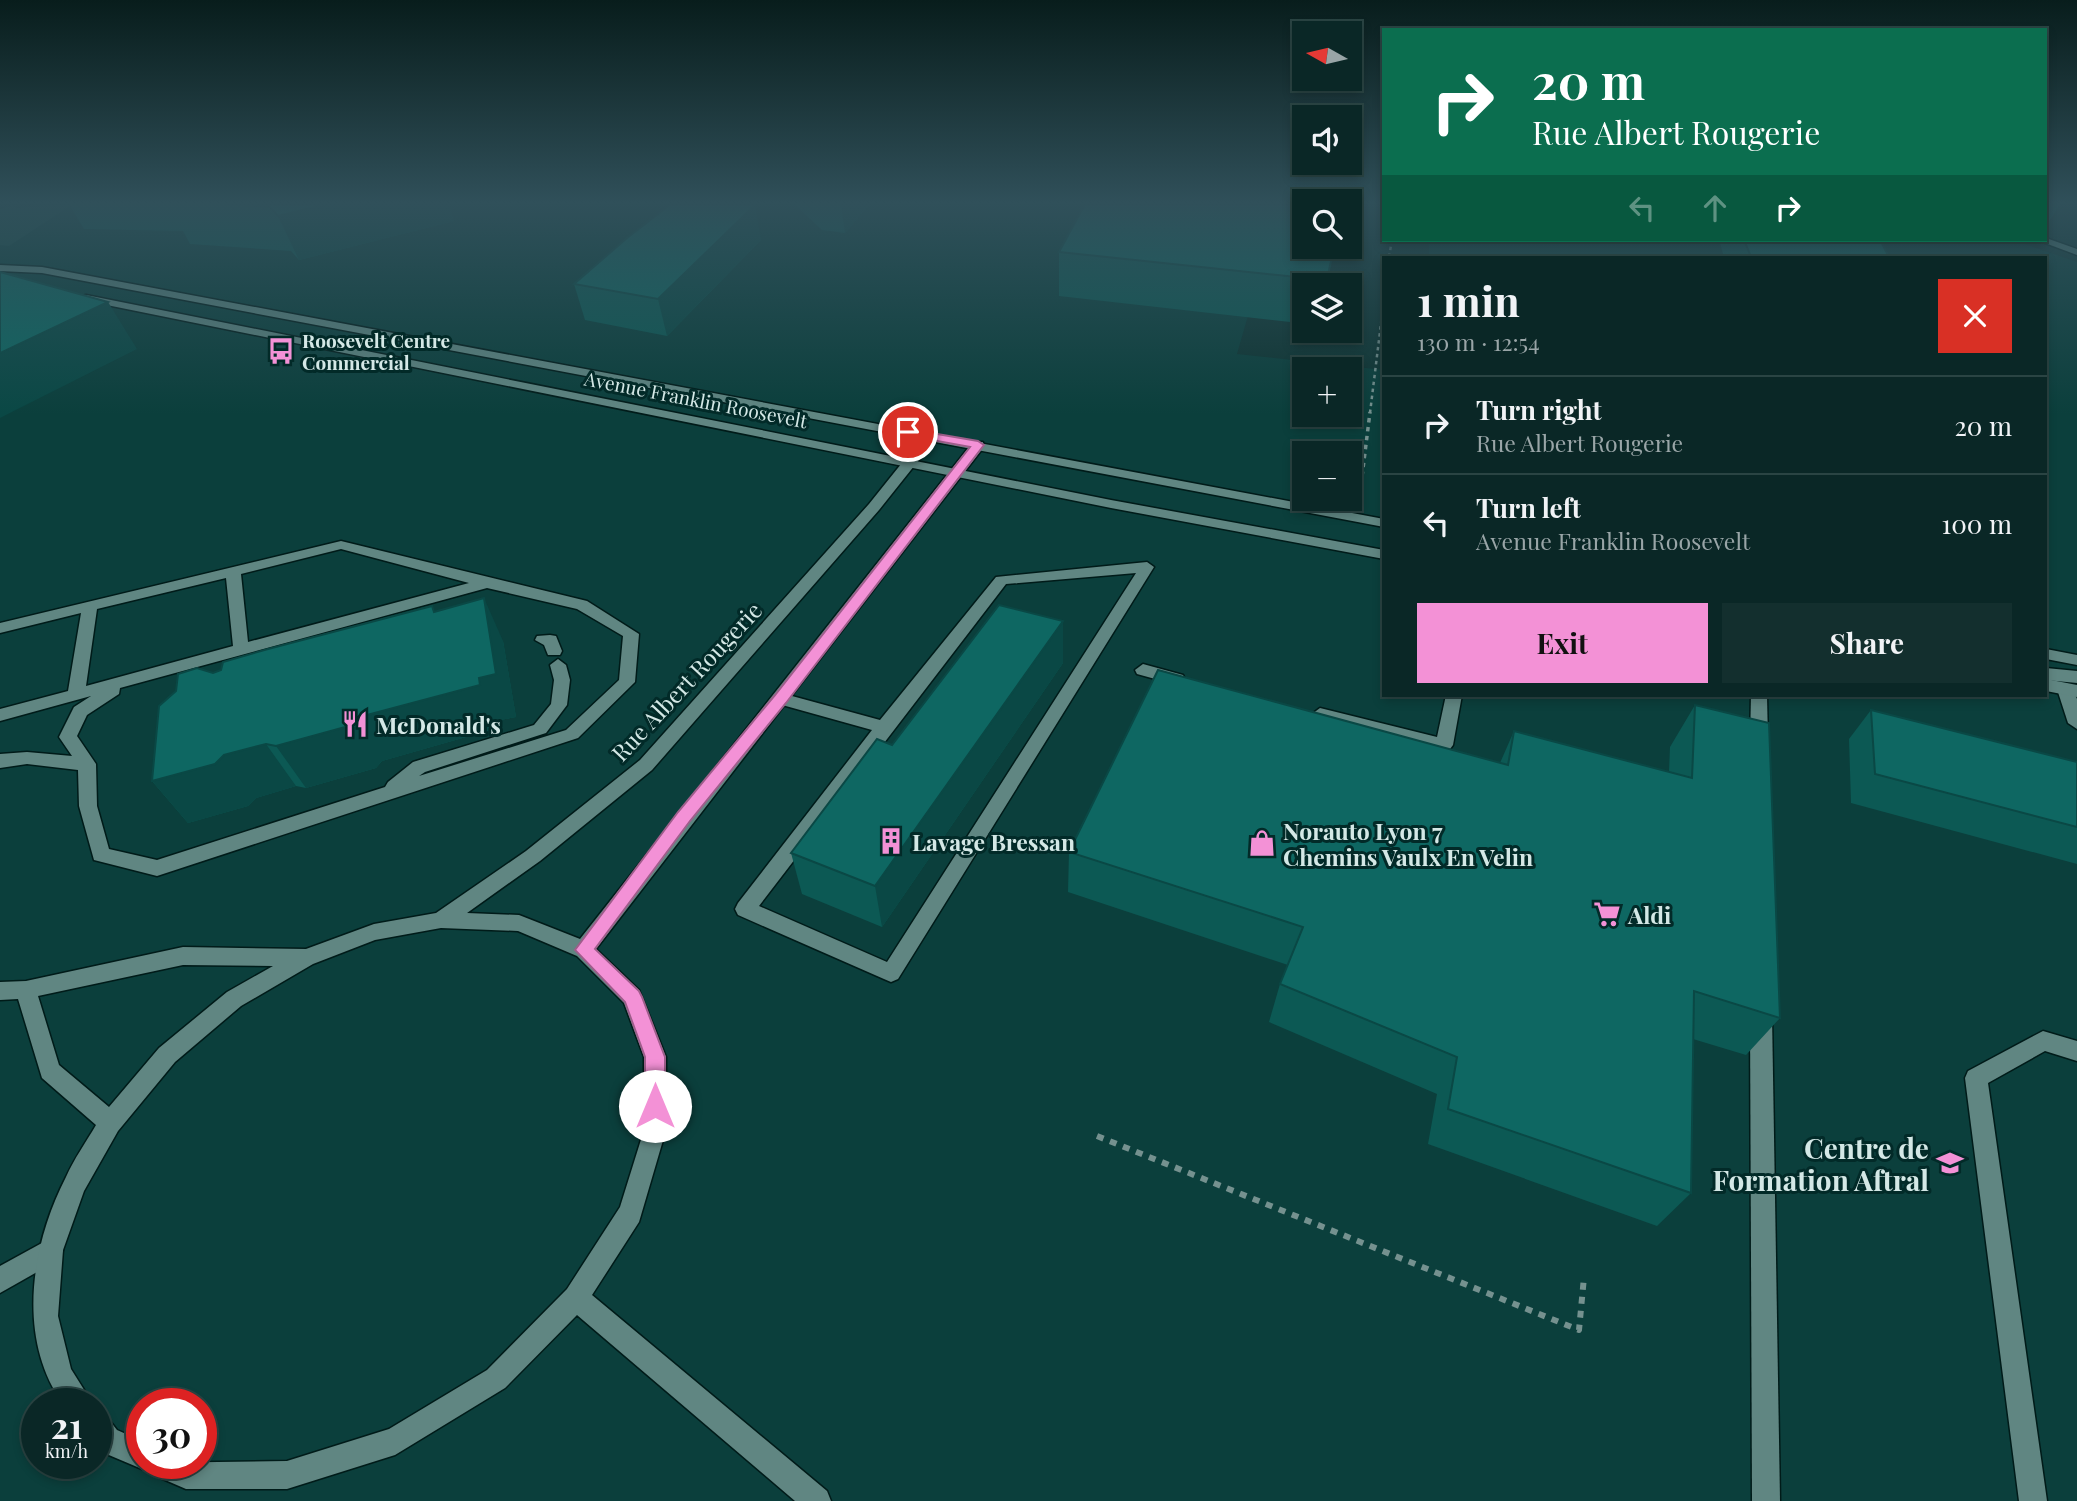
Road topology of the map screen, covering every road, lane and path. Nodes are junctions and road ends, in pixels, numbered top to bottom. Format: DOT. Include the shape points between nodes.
graph roads {
  1 [pos="64,274"];
  2 [pos="71,295"];
  3 [pos="1382,315"];
  4 [pos="932,436"];
  5 [pos="978,445"];
  6 [pos="909,464"];
  7 [pos="957,472"];
  8 [pos="1357,518"];
  9 [pos="1382,523"];
  10 [pos="1382,555"];
  11 [pos="233,571"];
  12 [pos="487,583"];
  13 [pos="90,606"];
  14 [pos="0,628"];
  15 [pos="241,650"];
  16 [pos="552,652"];
  17 [pos="2047,654"];
  18 [pos="2077,660"];
  19 [pos="178,667"];
  20 [pos="1143,670"];
  21 [pos="2047,674"];
  22 [pos="128,681"];
  23 [pos="195,682"];
  24 [pos="1195,683"];
  25 [pos="2047,685"];
  26 [pos="2073,686"];
  27 [pos="76,695"];
  28 [pos="1454,697"];
  29 [pos="1759,697"];
  30 [pos="781,699"];
  31 [pos="1298,709"];
  32 [pos="0,715"];
  33 [pos="2077,723"];
  34 [pos="884,727"];
  35 [pos="0,761"];
  36 [pos="87,764"];
  37 [pos="1760,764"];
  38 [pos="386,794"];
  39 [pos="441,920"];
  40 [pos="584,950"];
  41 [pos="306,958"];
  42 [pos="26,990"];
  43 [pos="0,991"];
  44 [pos="1761,999"];
  45 [pos="2077,1051"];
  46 [pos="110,1123"];
  47 [pos="1097,1136"];
  48 [pos="51,1250"];
  49 [pos="1584,1277"];
  50 [pos="0,1280"];
  51 [pos="576,1298"];
  52 [pos="68,1388"];
  53 [pos="217,1475"];
  54 [pos="817,1501"];
  55 [pos="1766,1501"];
  56 [pos="2033,1501"];
  1 -- 4 [label="street, Avenue Franklin Roosevelt"];
  2 -- 6 [label="street, Avenue Franklin Roosevelt"];
  3 -- 8 [label="path"];
  4 -- 5 [label="street, Avenue Franklin Roosevelt"];
  4 -- 6 [label="street, Rue Albert Rougerie"];
  5 -- 7 [label="street"];
  5 -- 8 [label="street, Avenue Franklin Roosevelt"];
  6 -- 7 [label="street, Avenue Franklin Roosevelt"];
  6 -- 39 [label="street, Rue Albert Rougerie" via="646,765 533,856"];
  7 -- 10 [label="street, Avenue Franklin Roosevelt"];
  7 -- 30 [label="street"];
  8 -- 9 [label="street, Avenue Franklin Roosevelt"];
  11 -- 12 [label="street" via="341,545"];
  11 -- 13 [label="street"];
  11 -- 15 [label="street"];
  12 -- 15 [label="street"];
  12 -- 38 [label="street" via="582,605 631,634 627,682 572,733"];
  13 -- 14 [label="street"];
  13 -- 27 [label="street"];
  15 -- 19 [label="street"];
  16 -- 38 [label="street" via="562,680 559,705 540,729 419,767"];
  17 -- 18 [label="street"];
  19 -- 22 [label="street"];
  19 -- 23 [label="street"];
  20 -- 24 [label="street"];
  21 -- 26 [label="street"];
  22 -- 27 [label="street"];
  22 -- 36 [label="street" via="80,712 68,737"];
  25 -- 26 [label="street"];
  26 -- 33 [label="street"];
  27 -- 32 [label="street"];
  28 -- 31 [label="street" via="1444,745"];
  29 -- 37 [label="street"];
  30 -- 34 [label="street"];
  30 -- 40 [label="street"];
  34 -- 34 [label="street" via="1001,580 1147,567 891,973 744,909"];
  35 -- 36 [label="street" via="27,758"];
  36 -- 38 [label="street" via="88,806 101,855 157,868"];
  39 -- 40 [label="street" via="519,923"];
  39 -- 41 [label="street" via="374,932"];
  40 -- 51 [label="street" via="632,997 655,1057 655,1130 630,1213"];
  41 -- 42 [label="street" via="183,956"];
  41 -- 46 [label="street" via="233,999 176,1047"];
  42 -- 43 [label="street"];
  42 -- 46 [label="street" via="50,1071"];
  44 -- 55 [label="street"];
  45 -- 56 [label="street" via="2043,1041 1976,1079"];
  46 -- 48 [label="street" via="74,1185"];
  47 -- 49 [label="path" via="1579,1330"];
  48 -- 50 [label="street"];
  48 -- 52 [label="street" via="45,1316 59,1375"];
  51 -- 53 [label="street" via="496,1378 395,1441 287,1475"];
  51 -- 54 [label="street"];
}
